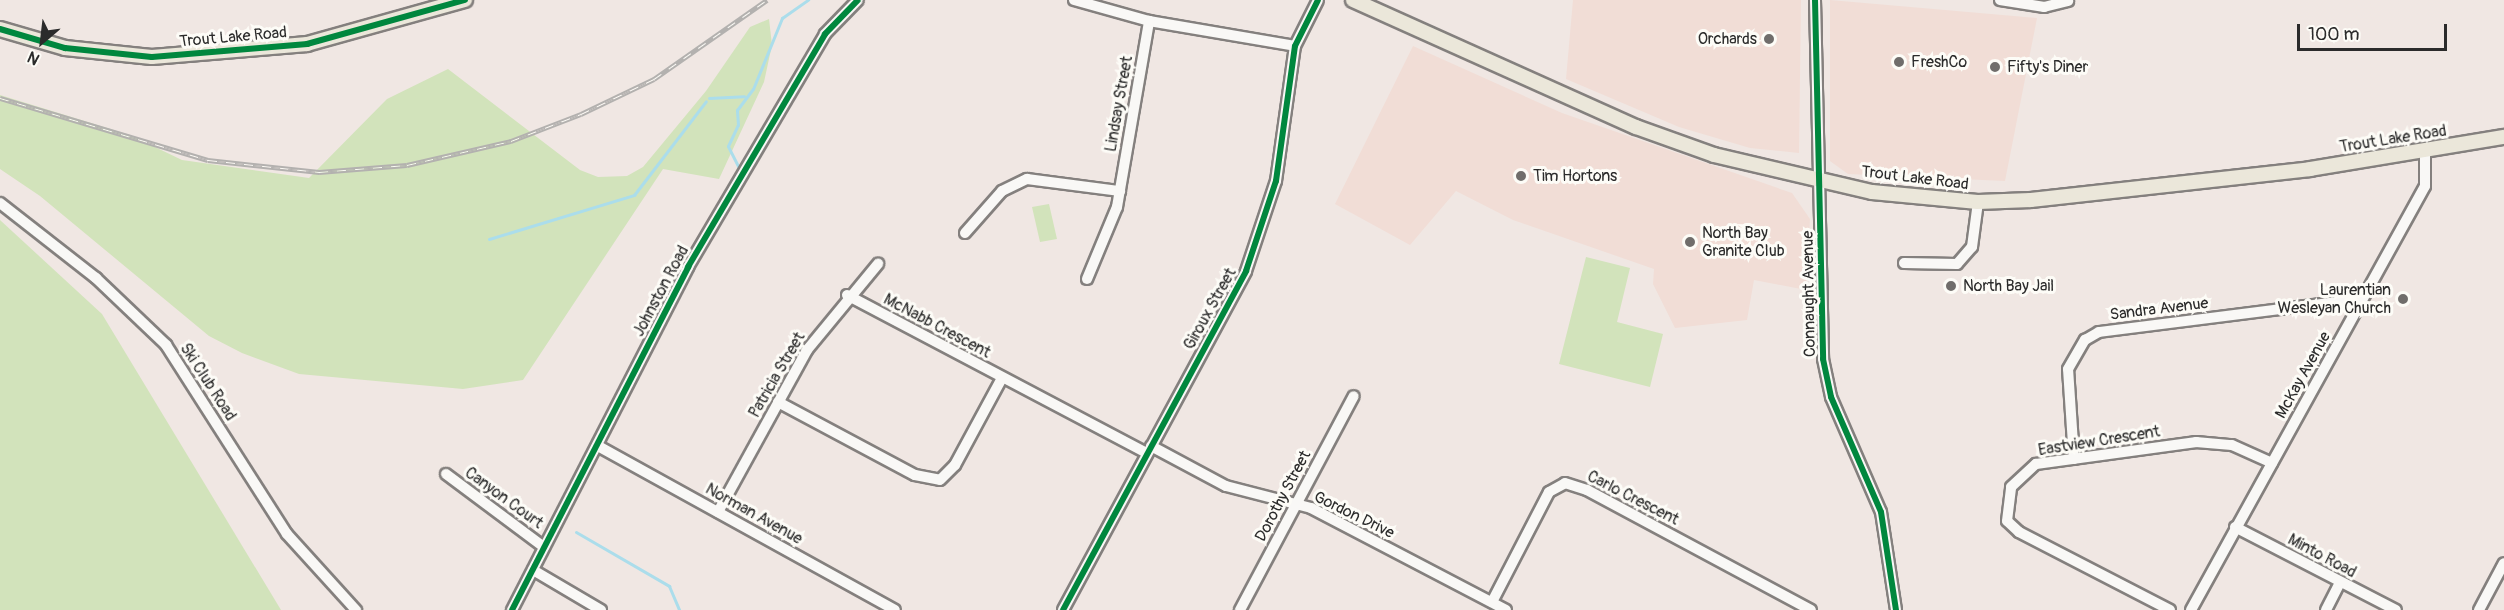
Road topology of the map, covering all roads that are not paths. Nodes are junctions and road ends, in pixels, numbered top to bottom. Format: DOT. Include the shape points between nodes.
graph roads {
  1 [pos="465,0"];
  2 [pos="858,0"];
  3 [pos="1074,0"];
  4 [pos="1318,0"];
  5 [pos="1353,0"];
  6 [pos="1815,0"];
  7 [pos="2000,0"];
  8 [pos="2068,1"];
  9 [pos="1149,21"];
  10 [pos="0,29"];
  11 [pos="1295,46"];
  12 [pos="2504,137"];
  13 [pos="2425,151"];
  14 [pos="1818,180"];
  15 [pos="1120,191"];
  16 [pos="1978,202"];
  17 [pos="0,203"];
  18 [pos="966,233"];
  19 [pos="1904,263"];
  20 [pos="878,264"];
  21 [pos="1087,279"];
  22 [pos="847,295"];
  23 [pos="2362,299"];
  24 [pos="1002,378"];
  25 [pos="1354,396"];
  26 [pos="778,402"];
  27 [pos="598,446"];
  28 [pos="1149,449"];
  29 [pos="2074,459"];
  30 [pos="2272,462"];
  31 [pos="446,474"];
  32 [pos="1296,504"];
  33 [pos="718,512"];
  34 [pos="2235,527"];
  35 [pos="544,547"];
  36 [pos="2504,563"];
  37 [pos="533,570"];
  38 [pos="2340,583"];
  39 [pos="1492,602"];
  40 [pos="356,610"];
  41 [pos="512,610"];
  42 [pos="600,610"];
  43 [pos="895,610"];
  44 [pos="1064,610"];
  45 [pos="1240,610"];
  46 [pos="1506,610"];
  47 [pos="1811,610"];
  48 [pos="1896,610"];
  49 [pos="2170,610"];
  50 [pos="2191,610"];
  51 [pos="2326,610"];
  52 [pos="2396,610"];
  53 [pos="2479,610"];
  1 -- 10 [label="main road, Trout Lake Road" via="307,44 152,57 65,48"];
  2 -- 27 [label="street, Johnston Road" via="825,34 694,257"];
  3 -- 9 [label="street"];
  4 -- 11 [label="street, Giroux Street"];
  5 -- 14 [label="main road, Trout Lake Road" via="1635,127 1714,155"];
  6 -- 14 [label="street, Connaught Avenue"];
  7 -- 8 [label="street" via="2035,6"];
  9 -- 11 [label="street"];
  9 -- 15 [label="street, Lindsay Street"];
  11 -- 28 [label="street, Giroux Street" via="1276,181 1262,230 1246,271"];
  12 -- 13 [label="main road, Trout Lake Road"];
  13 -- 16 [label="main road, Trout Lake Road" via="2178,185"];
  13 -- 23 [label="street, McKay Avenue" via="2425,186"];
  14 -- 16 [label="main road, Trout Lake Road"];
  14 -- 48 [label="street, Connaught Avenue" via="1823,359 1831,397 1881,512"];
  15 -- 18 [label="street" via="1027,179 1002,191"];
  15 -- 21 [label="street, Lindsay Street"];
  16 -- 19 [label="street" via="1972,247 1957,264"];
  17 -- 40 [label="street, Ski Club Road" via="96,278 166,345 287,534"];
  20 -- 22 [label="street, Patricia Street"];
  22 -- 24 [label="street, McNabb Crescent"];
  22 -- 26 [label="street, Patricia Street"];
  23 -- 29 [label="street, Sandra Avenue" via="2098,332 2085,340 2068,369"];
  23 -- 30 [label="street, McKay Avenue"];
  24 -- 26 [label="street, McNabb Crescent" via="955,465 940,480 915,475"];
  24 -- 28 [label="street, Gordon Drive"];
  25 -- 32 [label="street, Dorothy Street"];
  26 -- 33 [label="street, Patricia Street"];
  27 -- 33 [label="street, Norman Avenue"];
  27 -- 35 [label="street, Johnston Road"];
  28 -- 32 [label="street, Gordon Drive" via="1227,486"];
  28 -- 44 [label="street, Giroux Street"];
  29 -- 30 [label="street, Eastview Crescent" via="2196,442 2232,445"];
  29 -- 49 [label="street, Eastview Crescent" via="2036,464 2021,474 2005,504 2007,521"];
  30 -- 34 [label="street, McKay Avenue"];
  31 -- 35 [label="street, Canyon Court"];
  32 -- 39 [label="street, Gordon Drive"];
  32 -- 45 [label="street, Dorothy Street"];
  33 -- 43 [label="street, Norman Avenue"];
  34 -- 38 [label="street, Minto Road"];
  34 -- 50 [label="street, McKay Avenue"];
  35 -- 37 [label="street, Johnston Road"];
  36 -- 53 [label="street"];
  37 -- 41 [label="street, Johnston Road"];
  37 -- 42 [label="street"];
  38 -- 51 [label="street"];
  38 -- 52 [label="street, Minto Road"];
  39 -- 46 [label="street, Gordon Drive"];
  39 -- 47 [label="street, Carlo Crescent" via="1549,492 1565,483 1587,490"];
}
